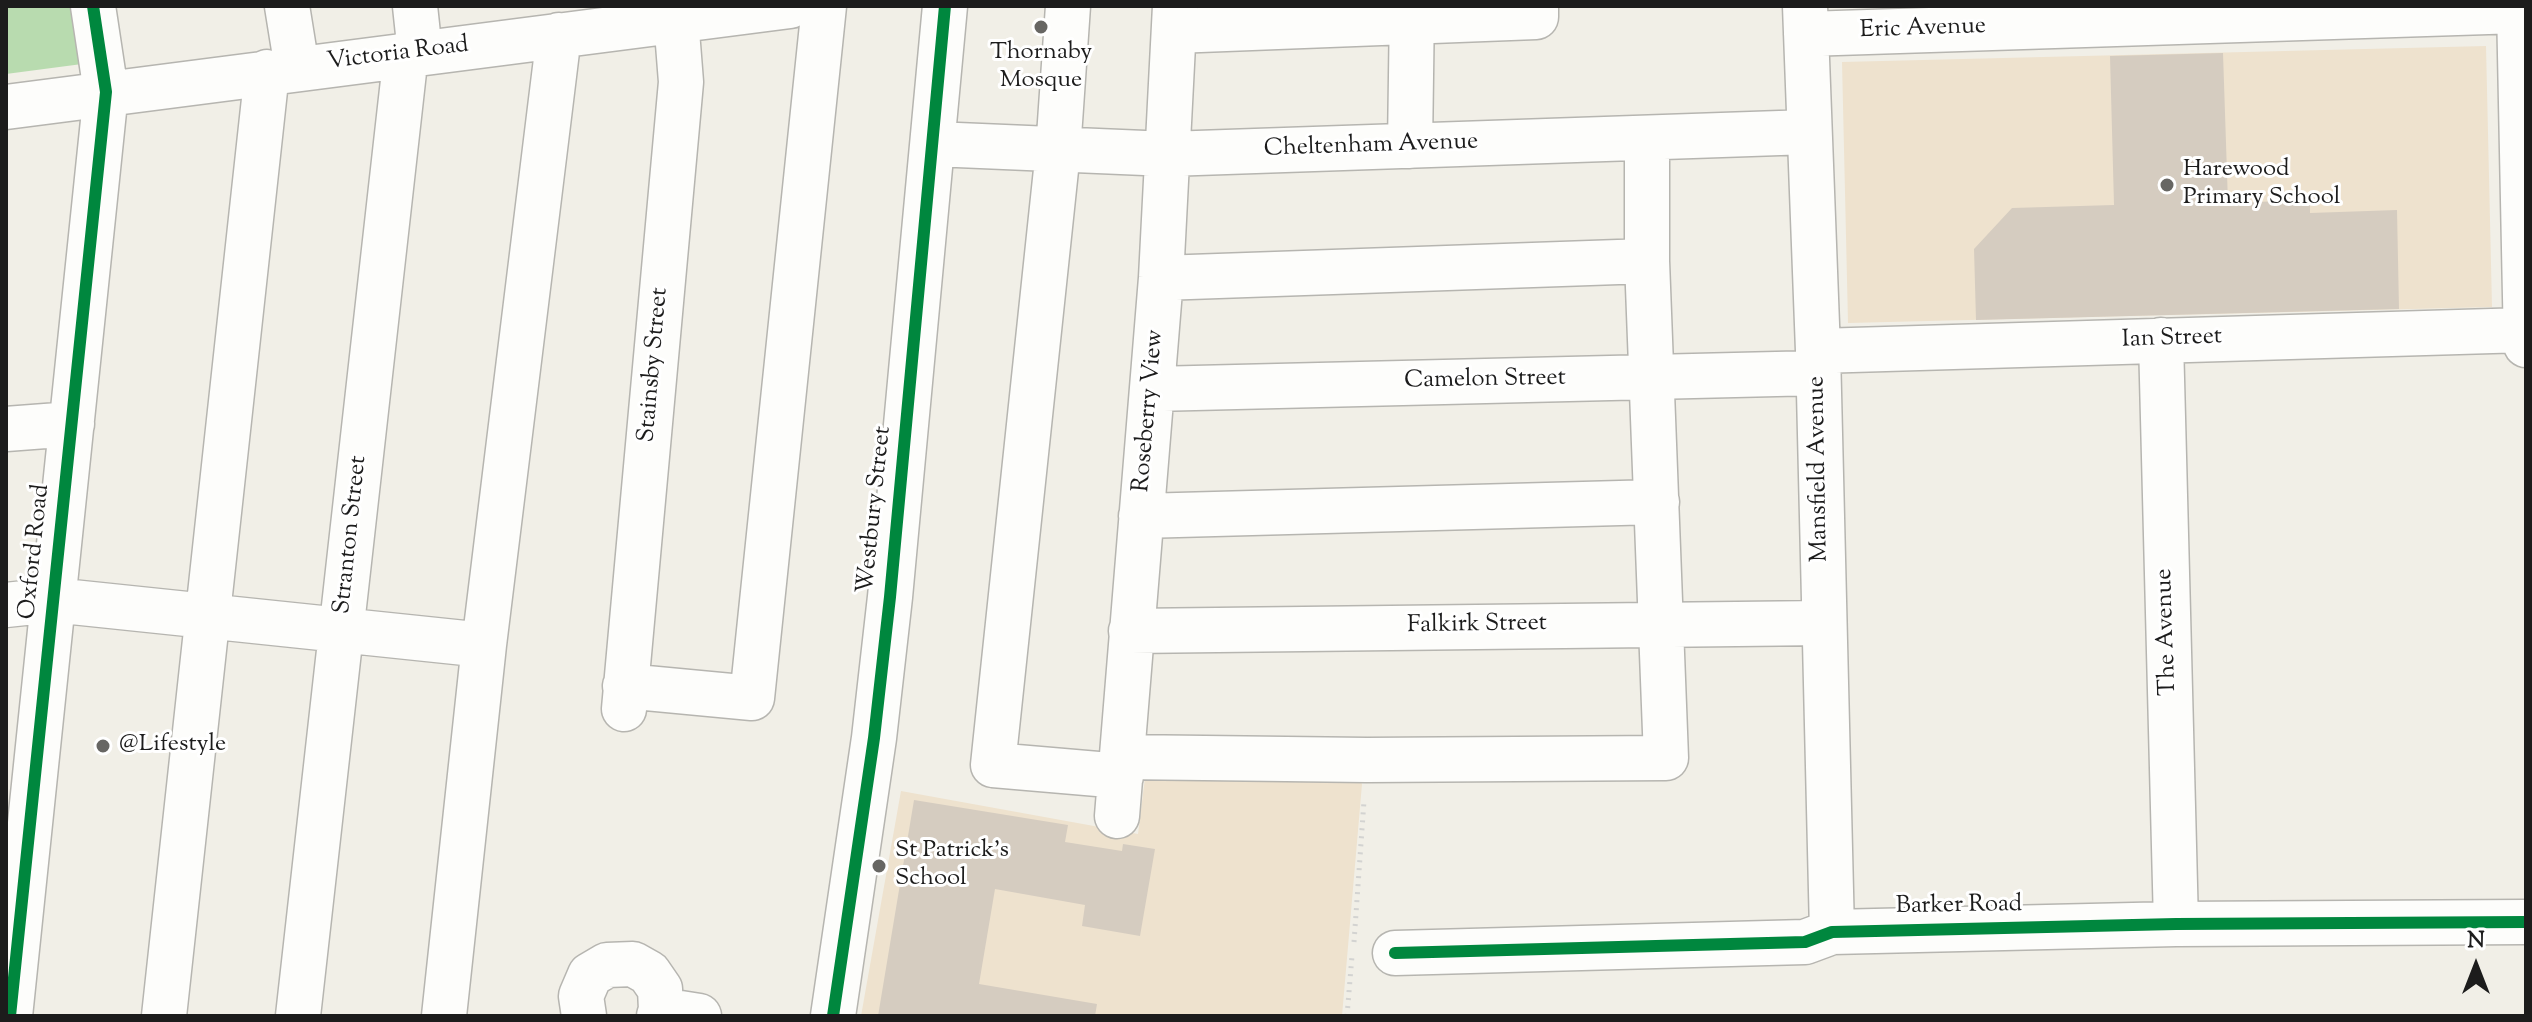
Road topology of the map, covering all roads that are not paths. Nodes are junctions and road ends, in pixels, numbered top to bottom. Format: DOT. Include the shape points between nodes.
graph roads {
  1 [pos="93,6"];
  2 [pos="287,6"];
  3 [pos="415,6"];
  4 [pos="790,6"];
  5 [pos="824,6"];
  6 [pos="945,6"];
  7 [pos="1068,6"];
  8 [pos="1536,6"];
  9 [pos="2519,8"];
  10 [pos="675,14"];
  11 [pos="1412,14"];
  12 [pos="1292,16"];
  13 [pos="1174,18"];
  14 [pos="1806,20"];
  15 [pos="539,27"];
  16 [pos="413,53"];
  17 [pos="282,70"];
  18 [pos="106,92"];
  19 [pos="6,107"];
  20 [pos="1809,132"];
  21 [pos="1647,138"];
  22 [pos="934,144"];
  23 [pos="1410,146"];
  24 [pos="1058,151"];
  25 [pos="1168,154"];
  26 [pos="1647,261"];
  27 [pos="1161,278"];
  28 [pos="2526,330"];
  29 [pos="2161,340"];
  30 [pos="2526,345"];
  31 [pos="1818,362"];
  32 [pos="1654,376"];
  33 [pos="1153,389"];
  34 [pos="72,424"];
  35 [pos="6,429"];
  36 [pos="1657,502"];
  37 [pos="1141,516"];
  38 [pos="53,600"];
  39 [pos="6,605"];
  40 [pos="206,615"];
  41 [pos="1661,623"];
  42 [pos="1823,623"];
  43 [pos="341,629"];
  44 [pos="1131,631"];
  45 [pos="484,645"];
  46 [pos="1120,783"];
  47 [pos="20,796"];
  48 [pos="2526,922"];
  49 [pos="2176,924"];
  50 [pos="1832,932"];
  51 [pos="1395,953"];
  52 [pos="11,970"];
  53 [pos="673,1014"];
  54 [pos="10,1016"];
  55 [pos="164,1016"];
  56 [pos="298,1016"];
  57 [pos="444,1016"];
  58 [pos="584,1016"];
  59 [pos="833,1016"];
  1 -- 18 [label="street, Oxford Road"];
  2 -- 17 [label="street"];
  3 -- 16 [label="street, Stranton Street"];
  4 -- 10 [label="street, Victoria Road"];
  5 -- 10 [label="street, Stainsby Street" via="752,698 624,698 681,82"];
  6 -- 22 [label="street, Westbury Street"];
  7 -- 24 [label="street"];
  8 -- 11 [label="street" via="1536,17"];
  9 -- 14 [label="street, Eric Avenue"];
  9 -- 28 [label="street"];
  10 -- 15 [label="street, Victoria Road"];
  11 -- 12 [label="street"];
  11 -- 23 [label="street"];
  12 -- 13 [label="street"];
  13 -- 25 [label="street, Roseberry View"];
  14 -- 20 [label="street, Mansfield Avenue"];
  15 -- 16 [label="street, Victoria Road"];
  15 -- 45 [label="street"];
  16 -- 17 [label="street, Victoria Road"];
  16 -- 43 [label="street, Stranton Street"];
  17 -- 18 [label="street, Victoria Road"];
  17 -- 40 [label="street"];
  18 -- 19 [label="street, Victoria Road"];
  18 -- 34 [label="street, Oxford Road"];
  20 -- 21 [label="street, Cheltenham Avenue"];
  20 -- 31 [label="street, Mansfield Avenue"];
  21 -- 23 [label="street, Cheltenham Avenue"];
  21 -- 26 [label="street"];
  22 -- 24 [label="street, Cheltenham Avenue"];
  22 -- 59 [label="street, Westbury Street" via="874,738"];
  23 -- 25 [label="street, Cheltenham Avenue"];
  24 -- 25 [label="street, Cheltenham Avenue"];
  24 -- 46 [label="street" via="993,765"];
  25 -- 27 [label="street, Roseberry View"];
  26 -- 27 [label="street"];
  26 -- 32 [label="street"];
  27 -- 33 [label="street, Roseberry View"];
  28 -- 29 [label="street, Ian Street"];
  28 -- 30 [label="street"];
  29 -- 31 [label="street, Ian Street"];
  29 -- 49 [label="street, The Avenue"];
  31 -- 32 [label="street, Camelon Street"];
  31 -- 42 [label="street, Mansfield Avenue"];
  32 -- 33 [label="street, Camelon Street"];
  32 -- 36 [label="street"];
  33 -- 37 [label="street, Roseberry View"];
  34 -- 35 [label="street"];
  34 -- 38 [label="street, Oxford Road"];
  36 -- 37 [label="street"];
  36 -- 41 [label="street"];
  37 -- 44 [label="street, Roseberry View"];
  38 -- 39 [label="street"];
  38 -- 40 [label="street"];
  38 -- 47 [label="street, Oxford Road"];
  40 -- 43 [label="street"];
  40 -- 55 [label="street"];
  41 -- 42 [label="street, Falkirk Street"];
  41 -- 44 [label="street, Falkirk Street"];
  41 -- 46 [label="street" via="1666,758 1367,760"];
  42 -- 50 [label="street, Mansfield Avenue"];
  43 -- 45 [label="street"];
  43 -- 56 [label="street, Stranton Street"];
  44 -- 46 [label="street, Roseberry View"];
  45 -- 57 [label="street"];
  47 -- 52 [label="street, Oxford Road"];
  48 -- 49 [label="street, Barker Road"];
  49 -- 50 [label="street, Barker Road"];
  50 -- 51 [label="street, Barker Road" via="1805,942"];
  52 -- 54 [label="street, Oxford Road"];
  53 -- 58 [label="street" via="649,973 633,964 607,965 590,975 581,996"];
}
